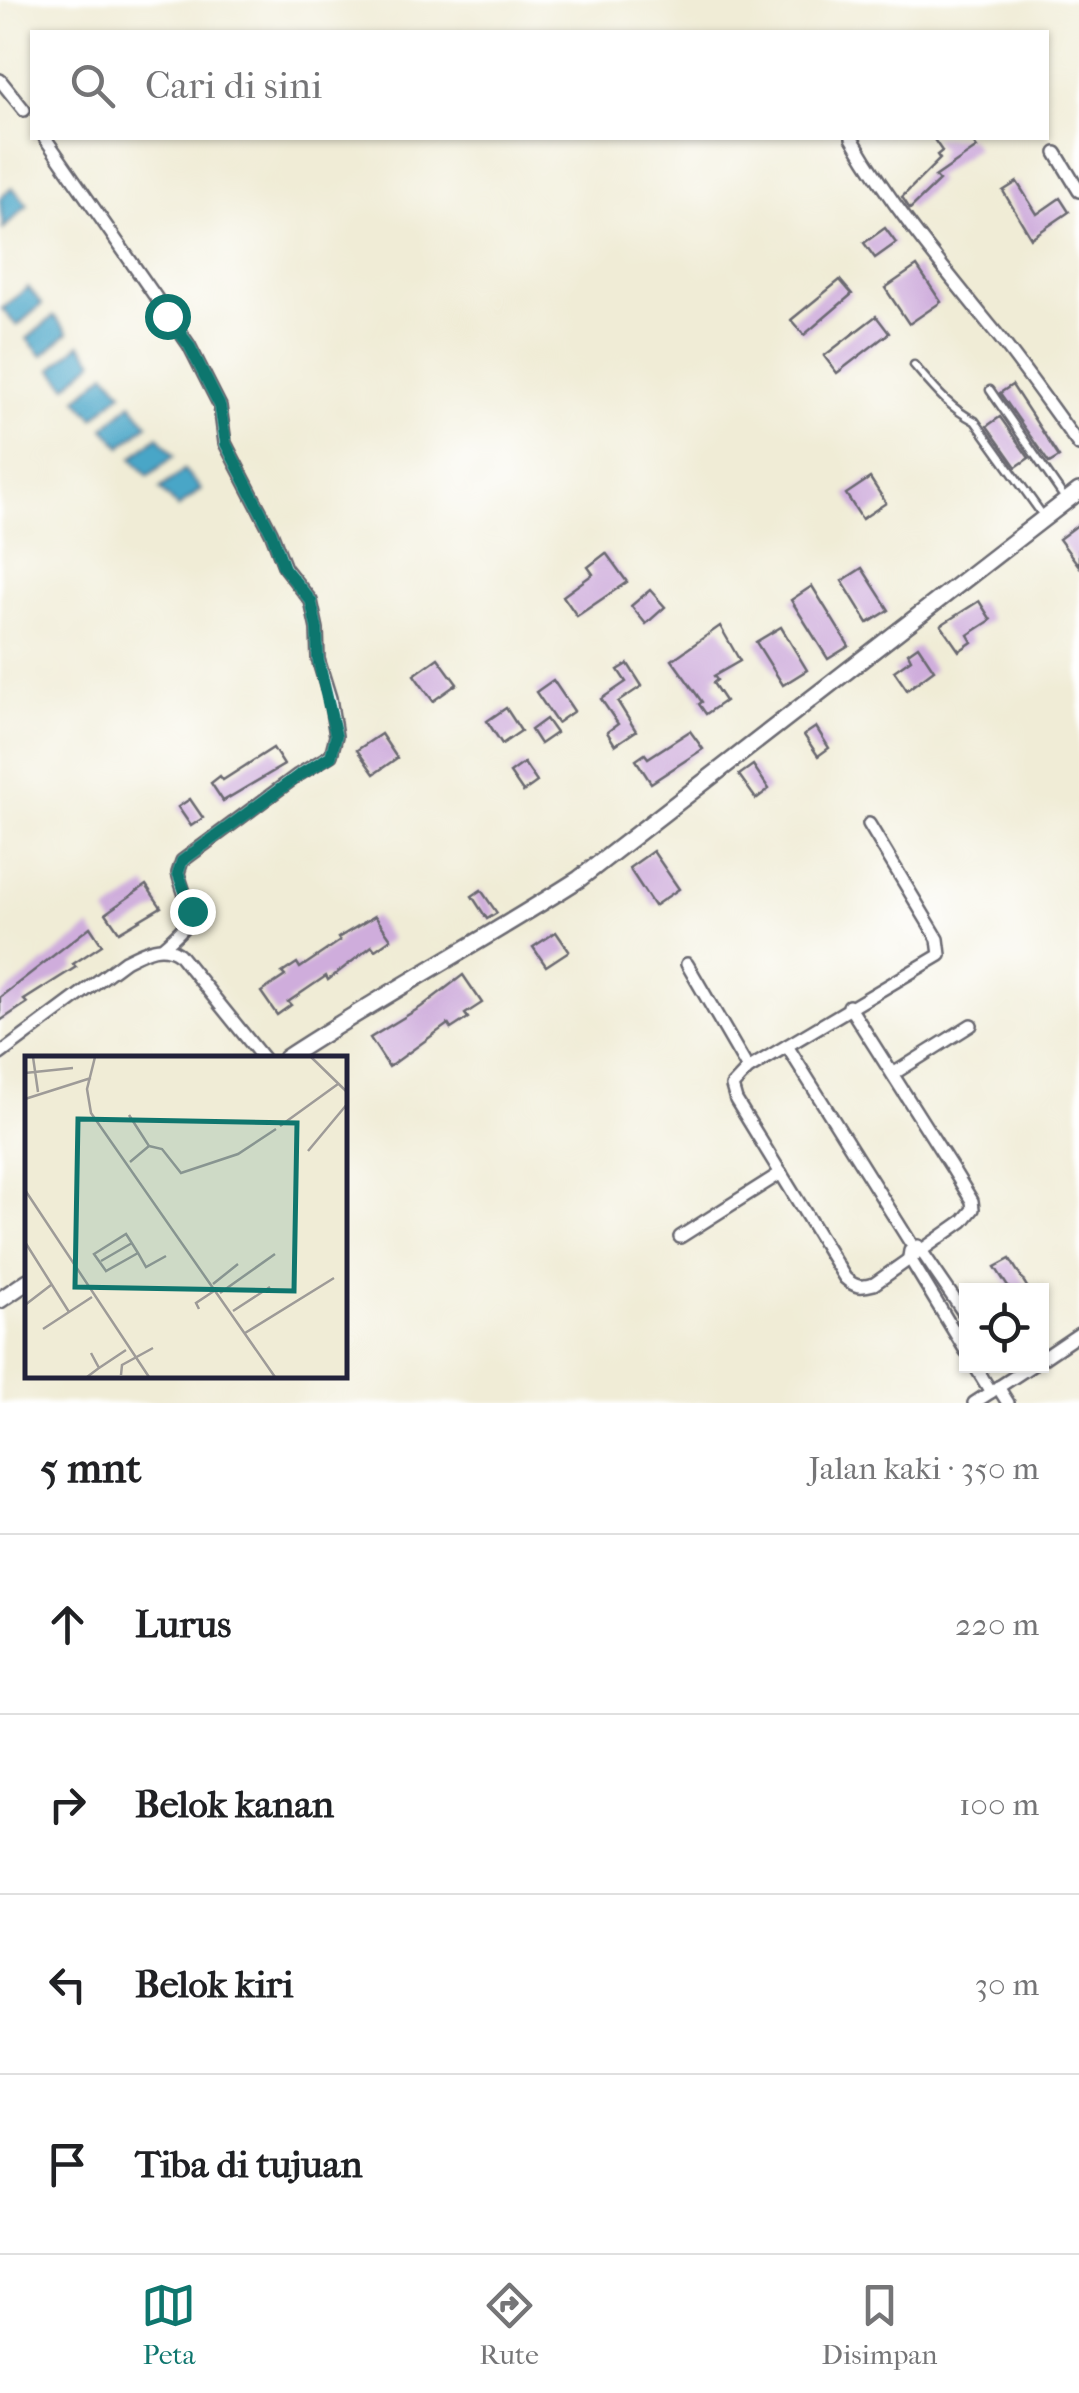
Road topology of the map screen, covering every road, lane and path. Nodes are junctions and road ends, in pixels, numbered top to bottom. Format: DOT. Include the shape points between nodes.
graph roads {
  1 [pos="0,80"];
  2 [pos="24,110"];
  3 [pos="46,140"];
  4 [pos="853,140"];
  5 [pos="1056,154"];
  6 [pos="1079,191"];
  7 [pos="914,365"];
  8 [pos="990,390"];
  9 [pos="1079,445"];
  10 [pos="1075,496"];
  11 [pos="1044,518"];
  12 [pos="869,824"];
  13 [pos="163,947"];
  14 [pos="687,964"];
  15 [pos="850,1006"];
  16 [pos="971,1025"];
  17 [pos="786,1046"];
  18 [pos="0,1054"];
  19 [pos="261,1056"];
  20 [pos="289,1056"];
  21 [pos="748,1069"];
  22 [pos="893,1074"];
  23 [pos="781,1173"];
  24 [pos="680,1237"];
  25 [pos="910,1242"];
  26 [pos="922,1249"];
  27 [pos="909,1257"];
  28 [pos="25,1283"];
  29 [pos="0,1300"];
  30 [pos="959,1305"];
  31 [pos="1079,1334"];
  32 [pos="959,1339"];
  33 [pos="1049,1353"];
  34 [pos="984,1373"];
  35 [pos="999,1373"];
  36 [pos="1020,1373"];
  37 [pos="999,1386"];
  38 [pos="974,1403"];
  39 [pos="1008,1403"];
  1 -- 2 [label="street"];
  3 -- 13 [label="street" via="205,374 220,406 226,444 284,568 311,601 336,736 331,756 182,861 178,873 192,911 188,926"];
  4 -- 9 [label="street" via="937,264"];
  5 -- 6 [label="street"];
  7 -- 11 [label="lane" via="941,398 975,421"];
  8 -- 10 [label="lane"];
  10 -- 11 [label="street"];
  11 -- 20 [label="street" via="594,868"];
  12 -- 15 [label="street" via="941,949"];
  13 -- 18 [label="street" via="125,961"];
  13 -- 19 [label="street" via="179,954"];
  14 -- 21 [label="street"];
  15 -- 17 [label="street"];
  15 -- 22 [label="street"];
  16 -- 22 [label="street"];
  17 -- 21 [label="street"];
  17 -- 25 [label="street"];
  21 -- 23 [label="street" via="732,1092"];
  22 -- 26 [label="street" via="972,1201 970,1214"];
  23 -- 24 [label="street"];
  23 -- 27 [label="street" via="854,1286 874,1284"];
  25 -- 26 [label="street"];
  25 -- 27 [label="street"];
  26 -- 27 [label="street"];
  26 -- 30 [label="street"];
  27 -- 32 [label="street"];
  28 -- 29 [label="street"];
  31 -- 33 [label="street"];
  34 -- 37 [label="street"];
  35 -- 37 [label="street"];
  36 -- 37 [label="street"];
  37 -- 38 [label="street"];
  37 -- 39 [label="street"];
}
